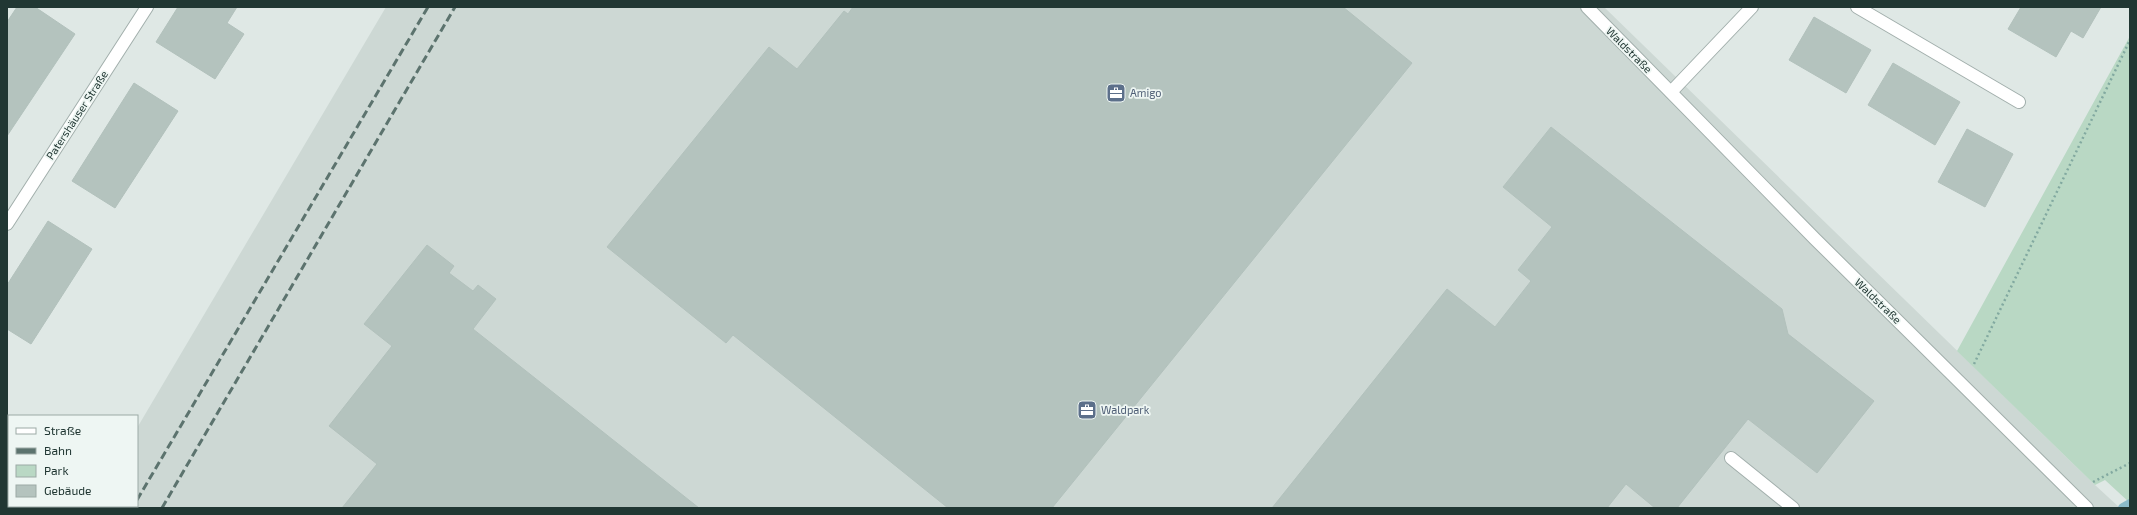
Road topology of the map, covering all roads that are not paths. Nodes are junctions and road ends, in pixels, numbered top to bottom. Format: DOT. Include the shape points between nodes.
graph roads {
  1 [pos="147,7"];
  2 [pos="1586,7"];
  3 [pos="1752,7"];
  4 [pos="1857,7"];
  5 [pos="1671,92"];
  6 [pos="2019,102"];
  7 [pos="7,224"];
  8 [pos="1731,458"];
  9 [pos="2084,505"];
  10 [pos="1794,508"];
  1 -- 7 [label="street, Patershäuser Straße"];
  2 -- 5 [label="street, Waldstraße"];
  3 -- 5 [label="street"];
  4 -- 6 [label="street"];
  5 -- 9 [label="street, Waldstraße" via="1815,239"];
  8 -- 10 [label="street"];
}
